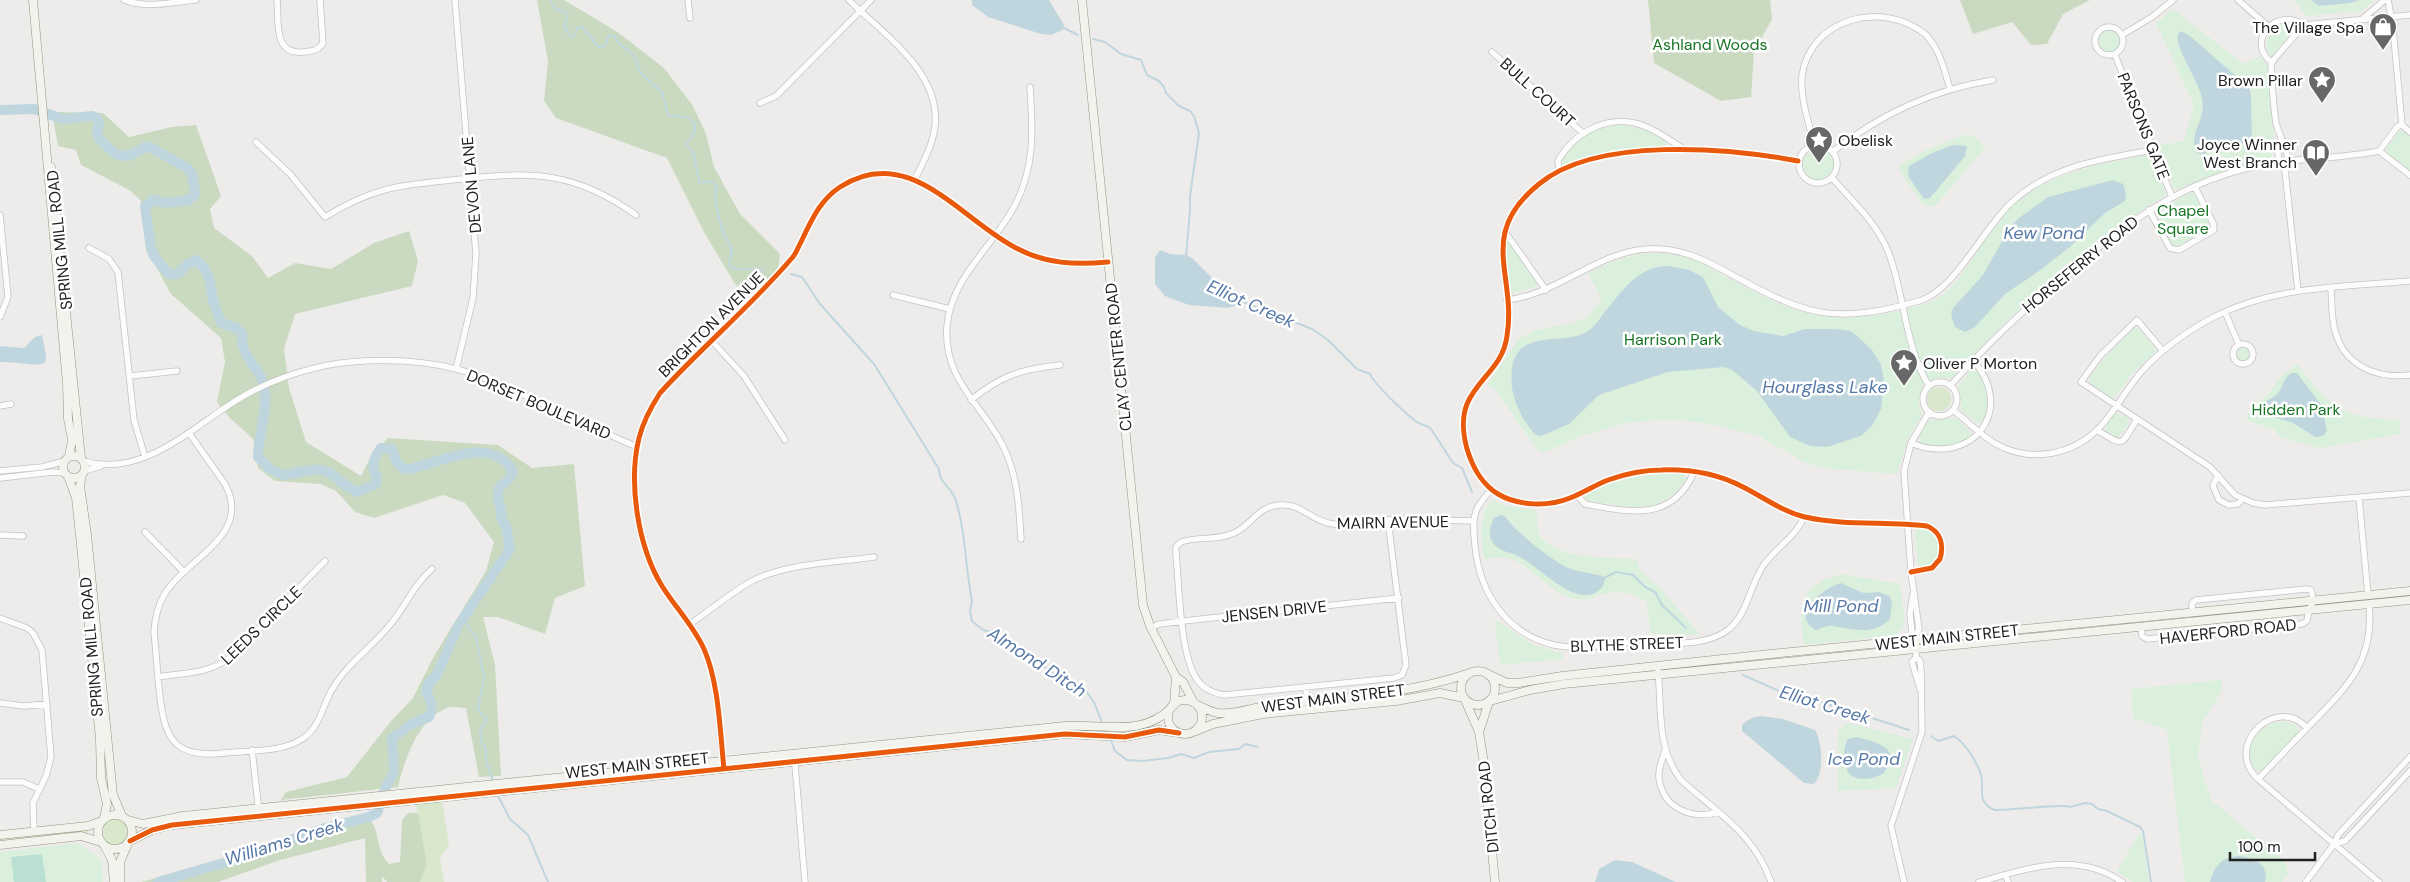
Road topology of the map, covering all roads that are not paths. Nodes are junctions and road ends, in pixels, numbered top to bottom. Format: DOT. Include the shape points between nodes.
graph roads {
  1 [pos="33,0"];
  2 [pos="124,0"];
  3 [pos="196,0"];
  4 [pos="277,0"];
  5 [pos="320,0"];
  6 [pos="455,0"];
  7 [pos="688,0"];
  8 [pos="850,0"];
  9 [pos="871,0"];
  10 [pos="1082,0"];
  11 [pos="2173,0"];
  12 [pos="2238,0"];
  13 [pos="2386,0"];
  14 [pos="860,11"];
  15 [pos="2410,15"];
  16 [pos="2391,16"];
  17 [pos="690,18"];
  18 [pos="2361,20"];
  19 [pos="2304,25"];
  20 [pos="2268,27"];
  21 [pos="2122,35"];
  22 [pos="1492,52"];
  23 [pos="2115,55"];
  24 [pos="2272,62"];
  25 [pos="1993,80"];
  26 [pos="1030,87"];
  27 [pos="1950,89"];
  28 [pos="760,103"];
  29 [pos="2402,125"];
  30 [pos="2410,132"];
  31 [pos="1583,133"];
  32 [pos="46,142"];
  33 [pos="256,142"];
  34 [pos="1814,144"];
  35 [pos="1684,149"];
  36 [pos="2153,150"];
  37 [pos="2379,150"];
  38 [pos="1832,152"];
  39 [pos="1798,161"];
  40 [pos="2284,161"];
  41 [pos="1559,170"];
  42 [pos="2410,175"];
  43 [pos="471,178"];
  44 [pos="915,179"];
  45 [pos="1833,179"];
  46 [pos="2195,187"];
  47 [pos="2172,197"];
  48 [pos="2149,210"];
  49 [pos="0,215"];
  50 [pos="636,215"];
  51 [pos="1505,232"];
  52 [pos="995,234"];
  53 [pos="89,248"];
  54 [pos="1108,262"];
  55 [pos="2410,281"];
  56 [pos="2330,288"];
  57 [pos="1546,290"];
  58 [pos="2298,291"];
  59 [pos="893,295"];
  60 [pos="1506,300"];
  61 [pos="1903,306"];
  62 [pos="950,309"];
  63 [pos="2225,312"];
  64 [pos="0,317"];
  65 [pos="712,340"];
  66 [pos="2238,345"];
  67 [pos="2163,351"];
  68 [pos="1973,360"];
  69 [pos="1060,365"];
  70 [pos="456,369"];
  71 [pos="177,371"];
  72 [pos="2410,375"];
  73 [pos="130,376"];
  74 [pos="1930,386"];
  75 [pos="1950,386"];
  76 [pos="971,400"];
  77 [pos="11,404"];
  78 [pos="2115,405"];
  79 [pos="0,406"];
  80 [pos="1953,410"];
  81 [pos="1929,412"];
  82 [pos="2137,419"];
  83 [pos="2096,430"];
  84 [pos="1978,431"];
  85 [pos="189,432"];
  86 [pos="785,440"];
  87 [pos="1911,442"];
  88 [pos="637,447"];
  89 [pos="145,457"];
  90 [pos="67,459"];
  91 [pos="82,459"];
  92 [pos="105,464"];
  93 [pos="0,471"];
  94 [pos="1694,472"];
  95 [pos="83,473"];
  96 [pos="67,475"];
  97 [pos="2218,475"];
  98 [pos="0,478"];
  99 [pos="1491,490"];
  100 [pos="2410,493"];
  101 [pos="1577,494"];
  102 [pos="2359,498"];
  103 [pos="2242,499"];
  104 [pos="1804,517"];
  105 [pos="1388,520"];
  106 [pos="1474,521"];
  107 [pos="1907,525"];
  108 [pos="145,532"];
  109 [pos="0,534"];
  110 [pos="23,536"];
  111 [pos="1021,539"];
  112 [pos="874,557"];
  113 [pos="325,561"];
  114 [pos="432,569"];
  115 [pos="184,572"];
  116 [pos="1911,572"];
  117 [pos="2410,591"];
  118 [pos="1398,598"];
  119 [pos="2368,600"];
  120 [pos="2410,600"];
  121 [pos="2311,605"];
  122 [pos="2192,613"];
  123 [pos="0,618"];
  124 [pos="1183,621"];
  125 [pos="690,624"];
  126 [pos="2141,626"];
  127 [pos="1151,628"];
  128 [pos="1916,645"];
  129 [pos="1658,670"];
  130 [pos="1470,673"];
  131 [pos="1486,673"];
  132 [pos="158,677"];
  133 [pos="1176,677"];
  134 [pos="1306,687"];
  135 [pos="1465,699"];
  136 [pos="1490,701"];
  137 [pos="0,702"];
  138 [pos="1307,702"];
  139 [pos="47,704"];
  140 [pos="1196,704"];
  141 [pos="1173,706"];
  142 [pos="2307,728"];
  143 [pos="1196,731"];
  144 [pos="1479,732"];
  145 [pos="1179,733"];
  146 [pos="252,750"];
  147 [pos="1665,750"];
  148 [pos="794,757"];
  149 [pos="2410,757"];
  150 [pos="723,760"];
  151 [pos="724,769"];
  152 [pos="2410,771"];
  153 [pos="2258,779"];
  154 [pos="0,782"];
  155 [pos="39,789"];
  156 [pos="399,797"];
  157 [pos="1719,812"];
  158 [pos="259,813"];
  159 [pos="125,818"];
  160 [pos="103,820"];
  161 [pos="34,832"];
  162 [pos="0,835"];
  163 [pos="130,842"];
  164 [pos="102,844"];
  165 [pos="2334,844"];
  166 [pos="0,845"];
  167 [pos="2006,875"];
  168 [pos="114,882"];
  169 [pos="120,882"];
  170 [pos="804,882"];
  171 [pos="1495,882"];
  172 [pos="1771,882"];
  173 [pos="1904,882"];
  174 [pos="1979,882"];
  175 [pos="2008,882"];
  176 [pos="2122,882"];
  177 [pos="2306,882"];
  178 [pos="2379,882"];
  1 -- 32 [label="street, SPRING MILL ROAD"];
  2 -- 3 [label="street" via="148,5"];
  4 -- 5 [label="street" via="281,43 294,53 314,51 323,42"];
  6 -- 43 [label="street, DEVON LANE"];
  7 -- 17 [label="street"];
  8 -- 14 [label="street"];
  9 -- 14 [label="street"];
  10 -- 54 [label="street, CLAY CENTER ROAD"];
  11 -- 21 [label="street"];
  12 -- 20 [label="street"];
  13 -- 16 [label="street"];
  13 -- 18 [label="street"];
  14 -- 28 [label="street" via="776,96"];
  14 -- 44 [label="street" via="915,65 930,89 936,124"];
  15 -- 16 [label="street"];
  16 -- 18 [label="street"];
  16 -- 29 [label="street"];
  18 -- 19 [label="street"];
  19 -- 20 [label="street" via="2288,19"];
  19 -- 24 [label="street"];
  20 -- 24 [label="street" via="2262,46"];
  21 -- 23 [label="street" via="2123,46"];
  21 -- 23 [label="street" via="2118,29 2110,27 2100,30 2096,36 2096,47 2101,53"];
  22 -- 31 [label="street, BULL COURT"];
  23 -- 36 [label="street, PARSONS GATE"];
  24 -- 40 [label="street" via="2276,122 2286,144"];
  25 -- 27 [label="street"];
  26 -- 52 [label="street" via="1033,140 1029,171 1015,207"];
  27 -- 34 [label="street" via="1937,50 1912,24 1891,14 1845,18 1821,36 1805,65 1802,89"];
  27 -- 38 [label="street" via="1887,114"];
  29 -- 30 [label="street"];
  29 -- 37 [label="street"];
  31 -- 35 [label="street" via="1604,124 1629,122 1654,130"];
  31 -- 41 [label="street" via="1561,155"];
  32 -- 90 [label="street, SPRING MILL ROAD" via="67,414 72,440"];
  32 -- 91 [label="street, SPRING MILL ROAD" via="56,198"];
  33 -- 43 [label="street" via="290,174 325,217 357,199 393,186"];
  34 -- 38 [label="street"];
  34 -- 39 [label="street" via="1804,150"];
  35 -- 39 [label="street" via="1738,152"];
  35 -- 41 [label="street" via="1611,156"];
  36 -- 47 [label="street, PARSONS GATE"];
  36 -- 61 [label="street" via="2085,163 2036,184 1997,217 1942,290"];
  37 -- 40 [label="street, HORSEFERRY ROAD"];
  37 -- 42 [label="street"];
  38 -- 45 [label="street" via="1838,166"];
  39 -- 45 [label="street" via="1810,181 1821,184"];
  40 -- 46 [label="street, HORSEFERRY ROAD" via="2232,172"];
  40 -- 58 [label="street"];
  41 -- 51 [label="street" via="1539,183 1518,205"];
  43 -- 50 [label="street" via="524,174 562,179 608,197"];
  43 -- 70 [label="street, DEVON LANE" via="475,276 469,318"];
  44 -- 52 [label="street, BRIGHTON AVENUE"];
  44 -- 65 [label="street, BRIGHTON AVENUE" via="875,174 839,188 820,205 794,256"];
  45 -- 61 [label="street" via="1878,231 1888,253"];
  46 -- 47 [label="street, HORSEFERRY ROAD"];
  46 -- 48 [label="street" via="2214,228 2211,234 2175,251 2170,248"];
  47 -- 48 [label="street, HORSEFERRY ROAD"];
  48 -- 68 [label="street, HORSEFERRY ROAD" via="2105,242 2005,326"];
  49 -- 64 [label="street" via="8,297"];
  51 -- 57 [label="street"];
  51 -- 60 [label="street" via="1502,253"];
  52 -- 54 [label="street, BRIGHTON AVENUE" via="1016,248 1045,260 1074,264"];
  52 -- 62 [label="street" via="962,281"];
  53 -- 73 [label="street" via="109,259 118,272"];
  54 -- 127 [label="street, CLAY CENTER ROAD" via="1143,605"];
  55 -- 56 [label="street"];
  56 -- 58 [label="street"];
  56 -- 72 [label="street" via="2336,335 2348,356 2373,372"];
  57 -- 60 [label="street"];
  57 -- 61 [label="street" via="1612,256 1632,250 1660,249 1691,255 1784,302 1816,312 1856,314"];
  58 -- 63 [label="street" via="2260,299"];
  59 -- 62 [label="street"];
  60 -- 99 [label="street" via="1508,328 1505,346 1494,369 1470,400 1465,414 1470,459 1478,476"];
  61 -- 74 [label="street" via="1915,358"];
  62 -- 76 [label="street" via="947,334 950,360 958,381"];
  63 -- 66 [label="street"];
  63 -- 67 [label="street"];
  65 -- 86 [label="street" via="744,376"];
  65 -- 88 [label="street, BRIGHTON AVENUE" via="660,394 645,420"];
  67 -- 78 [label="street"];
  67 -- 78 [label="street" via="2137,320 2100,356 2081,382"];
  68 -- 75 [label="street, HORSEFERRY ROAD"];
  68 -- 84 [label="street" via="1986,377 1990,395 1988,415"];
  69 -- 76 [label="street" via="1016,372 1001,378"];
  70 -- 85 [label="street, DORSET BOULEVARD" via="397,360 348,362 321,367 250,392"];
  70 -- 88 [label="street, DORSET BOULEVARD"];
  71 -- 73 [label="street"];
  73 -- 89 [label="street" via="134,420"];
  74 -- 75 [label="street" via="1940,382"];
  74 -- 81 [label="street" via="1923,400"];
  75 -- 80 [label="street" via="1957,399"];
  76 -- 111 [label="street" via="1002,445 1013,471"];
  77 -- 79 [label="street"];
  78 -- 82 [label="street"];
  78 -- 83 [label="street"];
  80 -- 81 [label="street" via="1941,416"];
  80 -- 84 [label="street"];
  81 -- 87 [label="street"];
  82 -- 83 [label="street" via="2119,443"];
  82 -- 97 [label="street"];
  83 -- 84 [label="street" via="2069,448 2037,455 2007,449"];
  84 -- 87 [label="street" via="1966,443 1949,449 1931,449"];
  85 -- 89 [label="street, DORSET BOULEVARD" via="166,448"];
  85 -- 115 [label="street" via="229,491 232,511 221,537"];
  87 -- 107 [label="street" via="1904,472"];
  88 -- 125 [label="street, BRIGHTON AVENUE" via="635,471 642,539 662,586"];
  89 -- 92 [label="street, DORSET BOULEVARD"];
  90 -- 91 [label="street" via="75,456"];
  90 -- 93 [label="street" via="42,467"];
  90 -- 96 [label="street" via="63,467"];
  91 -- 92 [label="street, DORSET BOULEVARD"];
  91 -- 95 [label="street"];
  92 -- 95 [label="street, DORSET BOULEVARD"];
  94 -- 101 [label="street" via="1661,470 1634,473 1607,480"];
  94 -- 101 [label="street" via="1672,499 1660,508 1648,511 1629,512 1585,504"];
  94 -- 104 [label="street" via="1733,482"];
  95 -- 96 [label="street" via="75,478"];
  95 -- 159 [label="street, SPRING MILL ROAD" via="80,486 113,795"];
  96 -- 98 [label="street" via="53,472"];
  96 -- 160 [label="street, SPRING MILL ROAD" via="76,498 79,520 101,778 107,804"];
  97 -- 103 [label="street"];
  97 -- 103 [label="street" via="2213,486 2219,500 2229,506 2238,504"];
  99 -- 101 [label="street" via="1510,500 1528,504 1560,501"];
  99 -- 106 [label="street" via="1477,508"];
  100 -- 102 [label="street"];
  102 -- 103 [label="street" via="2266,505"];
  102 -- 119 [label="street"];
  104 -- 106 [label="street, BLYTHE STREET" via="1797,530 1763,566 1736,622 1723,634 1683,643 1652,640 1580,648 1557,646 1535,639 1496,608 1480,574"];
  104 -- 107 [label="street"];
  105 -- 106 [label="street, MAIRN AVENUE"];
  105 -- 118 [label="street"];
  105 -- 124 [label="street, MAIRN AVENUE" via="1336,524 1320,521 1294,506 1276,505 1258,512 1231,534 1183,541 1176,550"];
  107 -- 116 [label="street"];
  107 -- 116 [label="street" via="1924,525 1933,529 1942,546 1940,559 1934,566"];
  108 -- 115 [label="street"];
  109 -- 110 [label="street"];
  112 -- 125 [label="street" via="764,576 737,590"];
  113 -- 132 [label="street, LEEDS CIRCLE" via="221,665 203,672"];
  114 -- 146 [label="street" via="417,582 390,625 340,678 308,734 294,743"];
  115 -- 132 [label="street" via="165,594 155,618"];
  116 -- 128 [label="street" via="1910,616"];
  117 -- 119 [label="street, WEST MAIN STREET"];
  118 -- 124 [label="street, JENSEN DRIVE"];
  118 -- 134 [label="street" via="1406,665 1404,674 1394,678"];
  119 -- 120 [label="street, WEST MAIN STREET"];
  119 -- 121 [label="street, WEST MAIN STREET"];
  119 -- 142 [label="street" via="2369,635 2355,675"];
  121 -- 122 [label="street, WEST MAIN STREET"];
  121 -- 122 [label="street" via="2312,591 2308,589 2196,600 2192,603"];
  121 -- 126 [label="street, WEST MAIN STREET"];
  121 -- 126 [label="street, HAVERFORD ROAD" via="2307,620 2302,624 2147,639 2142,636"];
  122 -- 128 [label="street, WEST MAIN STREET"];
  123 -- 139 [label="street" via="27,628 38,642 42,650"];
  124 -- 127 [label="street, JENSEN DRIVE"];
  124 -- 134 [label="street" via="1195,677 1214,693 1224,695"];
  125 -- 150 [label="street, BRIGHTON AVENUE" via="704,649 713,678"];
  126 -- 128 [label="street, WEST MAIN STREET"];
  127 -- 133 [label="street, CLAY CENTER ROAD"];
  128 -- 129 [label="street, WEST MAIN STREET"];
  128 -- 173 [label="street" via="1912,662 1920,689 1922,732 1891,826"];
  129 -- 131 [label="street, WEST MAIN STREET" via="1571,674 1512,684"];
  129 -- 136 [label="street, WEST MAIN STREET" via="1559,684"];
  129 -- 147 [label="street"];
  130 -- 131 [label="street"];
  130 -- 135 [label="street" via="1461,687"];
  130 -- 138 [label="street, WEST MAIN STREET" via="1400,692"];
  131 -- 136 [label="street" via="1495,686"];
  132 -- 146 [label="street" via="164,724 175,743 205,754"];
  133 -- 140 [label="street, CLAY CENTER ROAD" via="1183,682"];
  133 -- 141 [label="street"];
  134 -- 138 [label="street"];
  135 -- 136 [label="street" via="1476,705"];
  135 -- 143 [label="street, WEST MAIN STREET" via="1440,693 1396,701 1271,713 1213,724"];
  135 -- 144 [label="street, DITCH ROAD"];
  136 -- 144 [label="street, DITCH ROAD"];
  137 -- 139 [label="street" via="24,706"];
  138 -- 140 [label="street, WEST MAIN STREET" via="1221,713"];
  139 -- 155 [label="street" via="51,757"];
  140 -- 141 [label="street" via="1185,700"];
  140 -- 143 [label="street" via="1202,716"];
  141 -- 145 [label="street" via="1168,717"];
  141 -- 148 [label="street, WEST MAIN STREET" via="1147,724 1129,728 1065,726"];
  142 -- 153 [label="street"];
  142 -- 153 [label="street" via="2293,718 2280,717 2265,721 2255,730 2246,756"];
  143 -- 145 [label="street"];
  144 -- 171 [label="street, DITCH ROAD"];
  145 -- 148 [label="street, WEST MAIN STREET" via="1154,730 1120,737 1066,734"];
  146 -- 158 [label="street"];
  147 -- 157 [label="street" via="1681,780"];
  147 -- 157 [label="street" via="1659,778 1672,803 1684,812 1699,816"];
  148 -- 150 [label="street, WEST MAIN STREET"];
  148 -- 151 [label="street, WEST MAIN STREET"];
  148 -- 170 [label="street"];
  149 -- 165 [label="street" via="2338,835"];
  150 -- 151 [label="street, BRIGHTON AVENUE"];
  150 -- 156 [label="street, WEST MAIN STREET" via="482,785"];
  151 -- 156 [label="street, WEST MAIN STREET" via="485,793"];
  152 -- 165 [label="street" via="2345,841"];
  153 -- 165 [label="street"];
  154 -- 155 [label="street" via="23,782"];
  155 -- 161 [label="street" via="33,803"];
  156 -- 158 [label="street, WEST MAIN STREET"];
  157 -- 172 [label="street" via="1757,850"];
  158 -- 159 [label="street, WEST MAIN STREET" via="183,816 143,824"];
  158 -- 163 [label="street, WEST MAIN STREET" via="162,827"];
  159 -- 160 [label="street" via="115,814"];
  159 -- 163 [label="street" via="132,830"];
  160 -- 161 [label="street" via="88,826"];
  160 -- 164 [label="street" via="98,833"];
  161 -- 162 [label="street"];
  163 -- 164 [label="street" via="117,850"];
  163 -- 169 [label="street" via="120,862"];
  164 -- 166 [label="street" via="81,836"];
  164 -- 168 [label="street" via="112,860"];
  165 -- 177 [label="street"];
  165 -- 178 [label="street"];
  167 -- 174 [label="street"];
  167 -- 175 [label="street"];
  167 -- 176 [label="street" via="2043,865 2066,863 2090,867"];
}
